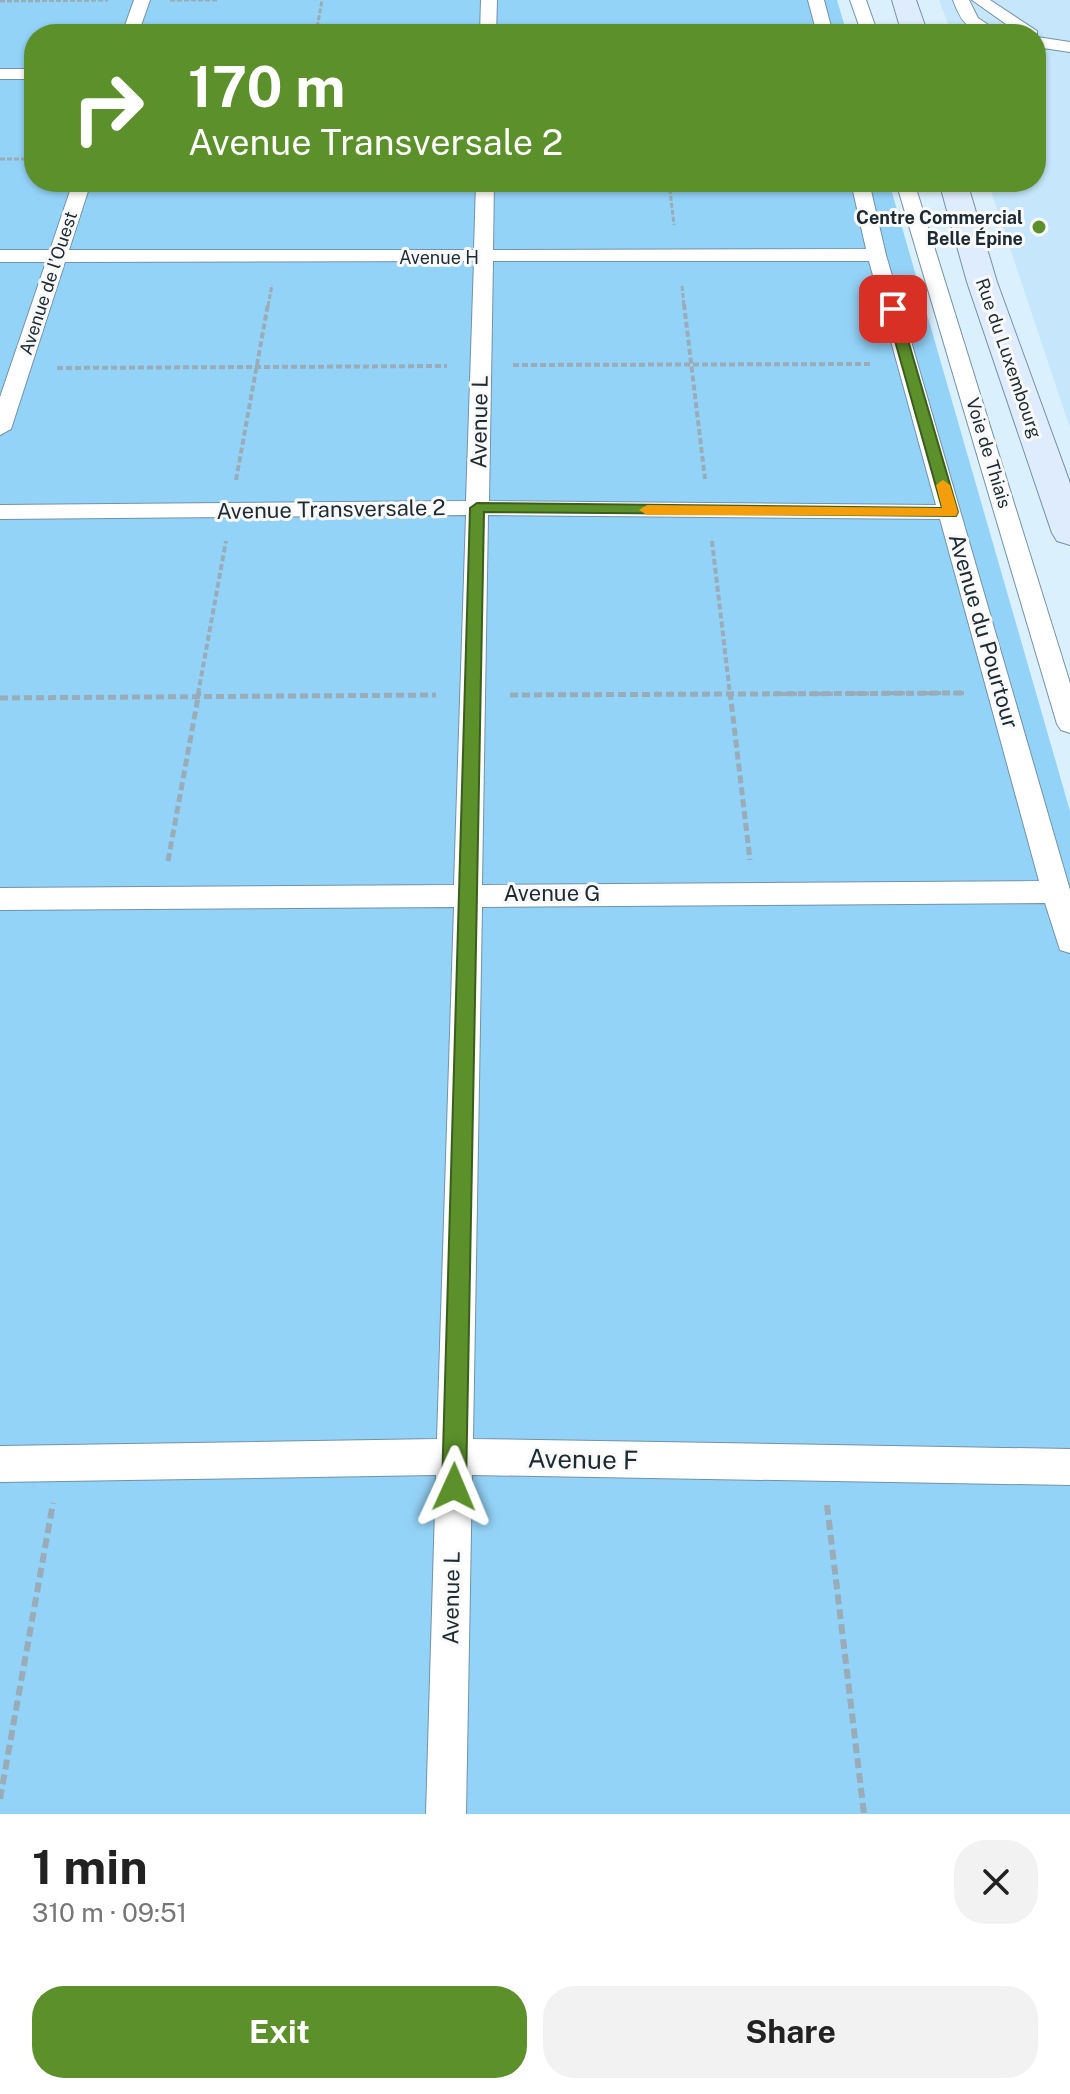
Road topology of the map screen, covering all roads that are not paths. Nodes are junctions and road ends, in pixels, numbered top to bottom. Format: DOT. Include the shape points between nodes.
graph roads {
  1 [pos="142,0"];
  2 [pos="489,0"];
  3 [pos="816,0"];
  4 [pos="858,0"];
  5 [pos="904,0"];
  6 [pos="961,0"];
  7 [pos="980,0"];
  8 [pos="134,24"];
  9 [pos="488,24"];
  10 [pos="822,24"];
  11 [pos="866,24"];
  12 [pos="912,24"];
  13 [pos="974,24"];
  14 [pos="1015,24"];
  15 [pos="1046,41"];
  16 [pos="1070,47"];
  17 [pos="0,74"];
  18 [pos="24,74"];
  19 [pos="79,192"];
  20 [pos="485,192"];
  21 [pos="862,192"];
  22 [pos="908,192"];
  23 [pos="956,192"];
  24 [pos="57,255"];
  25 [pos="877,255"];
  26 [pos="0,256"];
  27 [pos="483,257"];
  28 [pos="0,429"];
  29 [pos="477,508"];
  30 [pos="0,512"];
  31 [pos="951,512"];
  32 [pos="1070,533"];
  33 [pos="1070,724"];
  34 [pos="1057,892"];
  35 [pos="468,894"];
  36 [pos="0,899"];
  37 [pos="1070,942"];
  38 [pos="455,1457"];
  39 [pos="0,1464"];
  40 [pos="1070,1467"];
  41 [pos="446,1814"];
  1 -- 8 [label="lane"];
  2 -- 9 [label="lane"];
  3 -- 10 [label="lane"];
  4 -- 11 [label="lane"];
  5 -- 12 [label="street"];
  6 -- 13 [label="lane"];
  7 -- 14 [label="lane"];
  15 -- 16 [label="lane"];
  17 -- 18 [label="lane"];
  19 -- 24 [label="lane, Avenue de l'Ouest"];
  20 -- 27 [label="lane, Avenue L"];
  21 -- 25 [label="lane, Avenue du Pourtour"];
  22 -- 33 [label="lane, Voie de Thiais"];
  23 -- 32 [label="street, Rue du Luxembourg"];
  24 -- 26 [label="lane, Avenue H"];
  24 -- 27 [label="lane, Avenue H"];
  24 -- 28 [label="lane, Avenue de l'Ouest"];
  25 -- 27 [label="lane, Avenue H"];
  25 -- 31 [label="lane, Avenue du Pourtour"];
  27 -- 29 [label="lane, Avenue L"];
  29 -- 30 [label="lane, Avenue Transversale 2"];
  29 -- 31 [label="lane, Avenue Transversale 2"];
  29 -- 35 [label="lane, Avenue L"];
  31 -- 34 [label="lane, Avenue du Pourtour"];
  34 -- 35 [label="lane, Avenue G"];
  34 -- 37 [label="lane, Avenue du Pourtour"];
  35 -- 36 [label="lane, Avenue G"];
  35 -- 38 [label="lane, Avenue L"];
  38 -- 39 [label="lane, Avenue F"];
  38 -- 40 [label="lane, Avenue F"];
  38 -- 41 [label="lane, Avenue L"];
}
